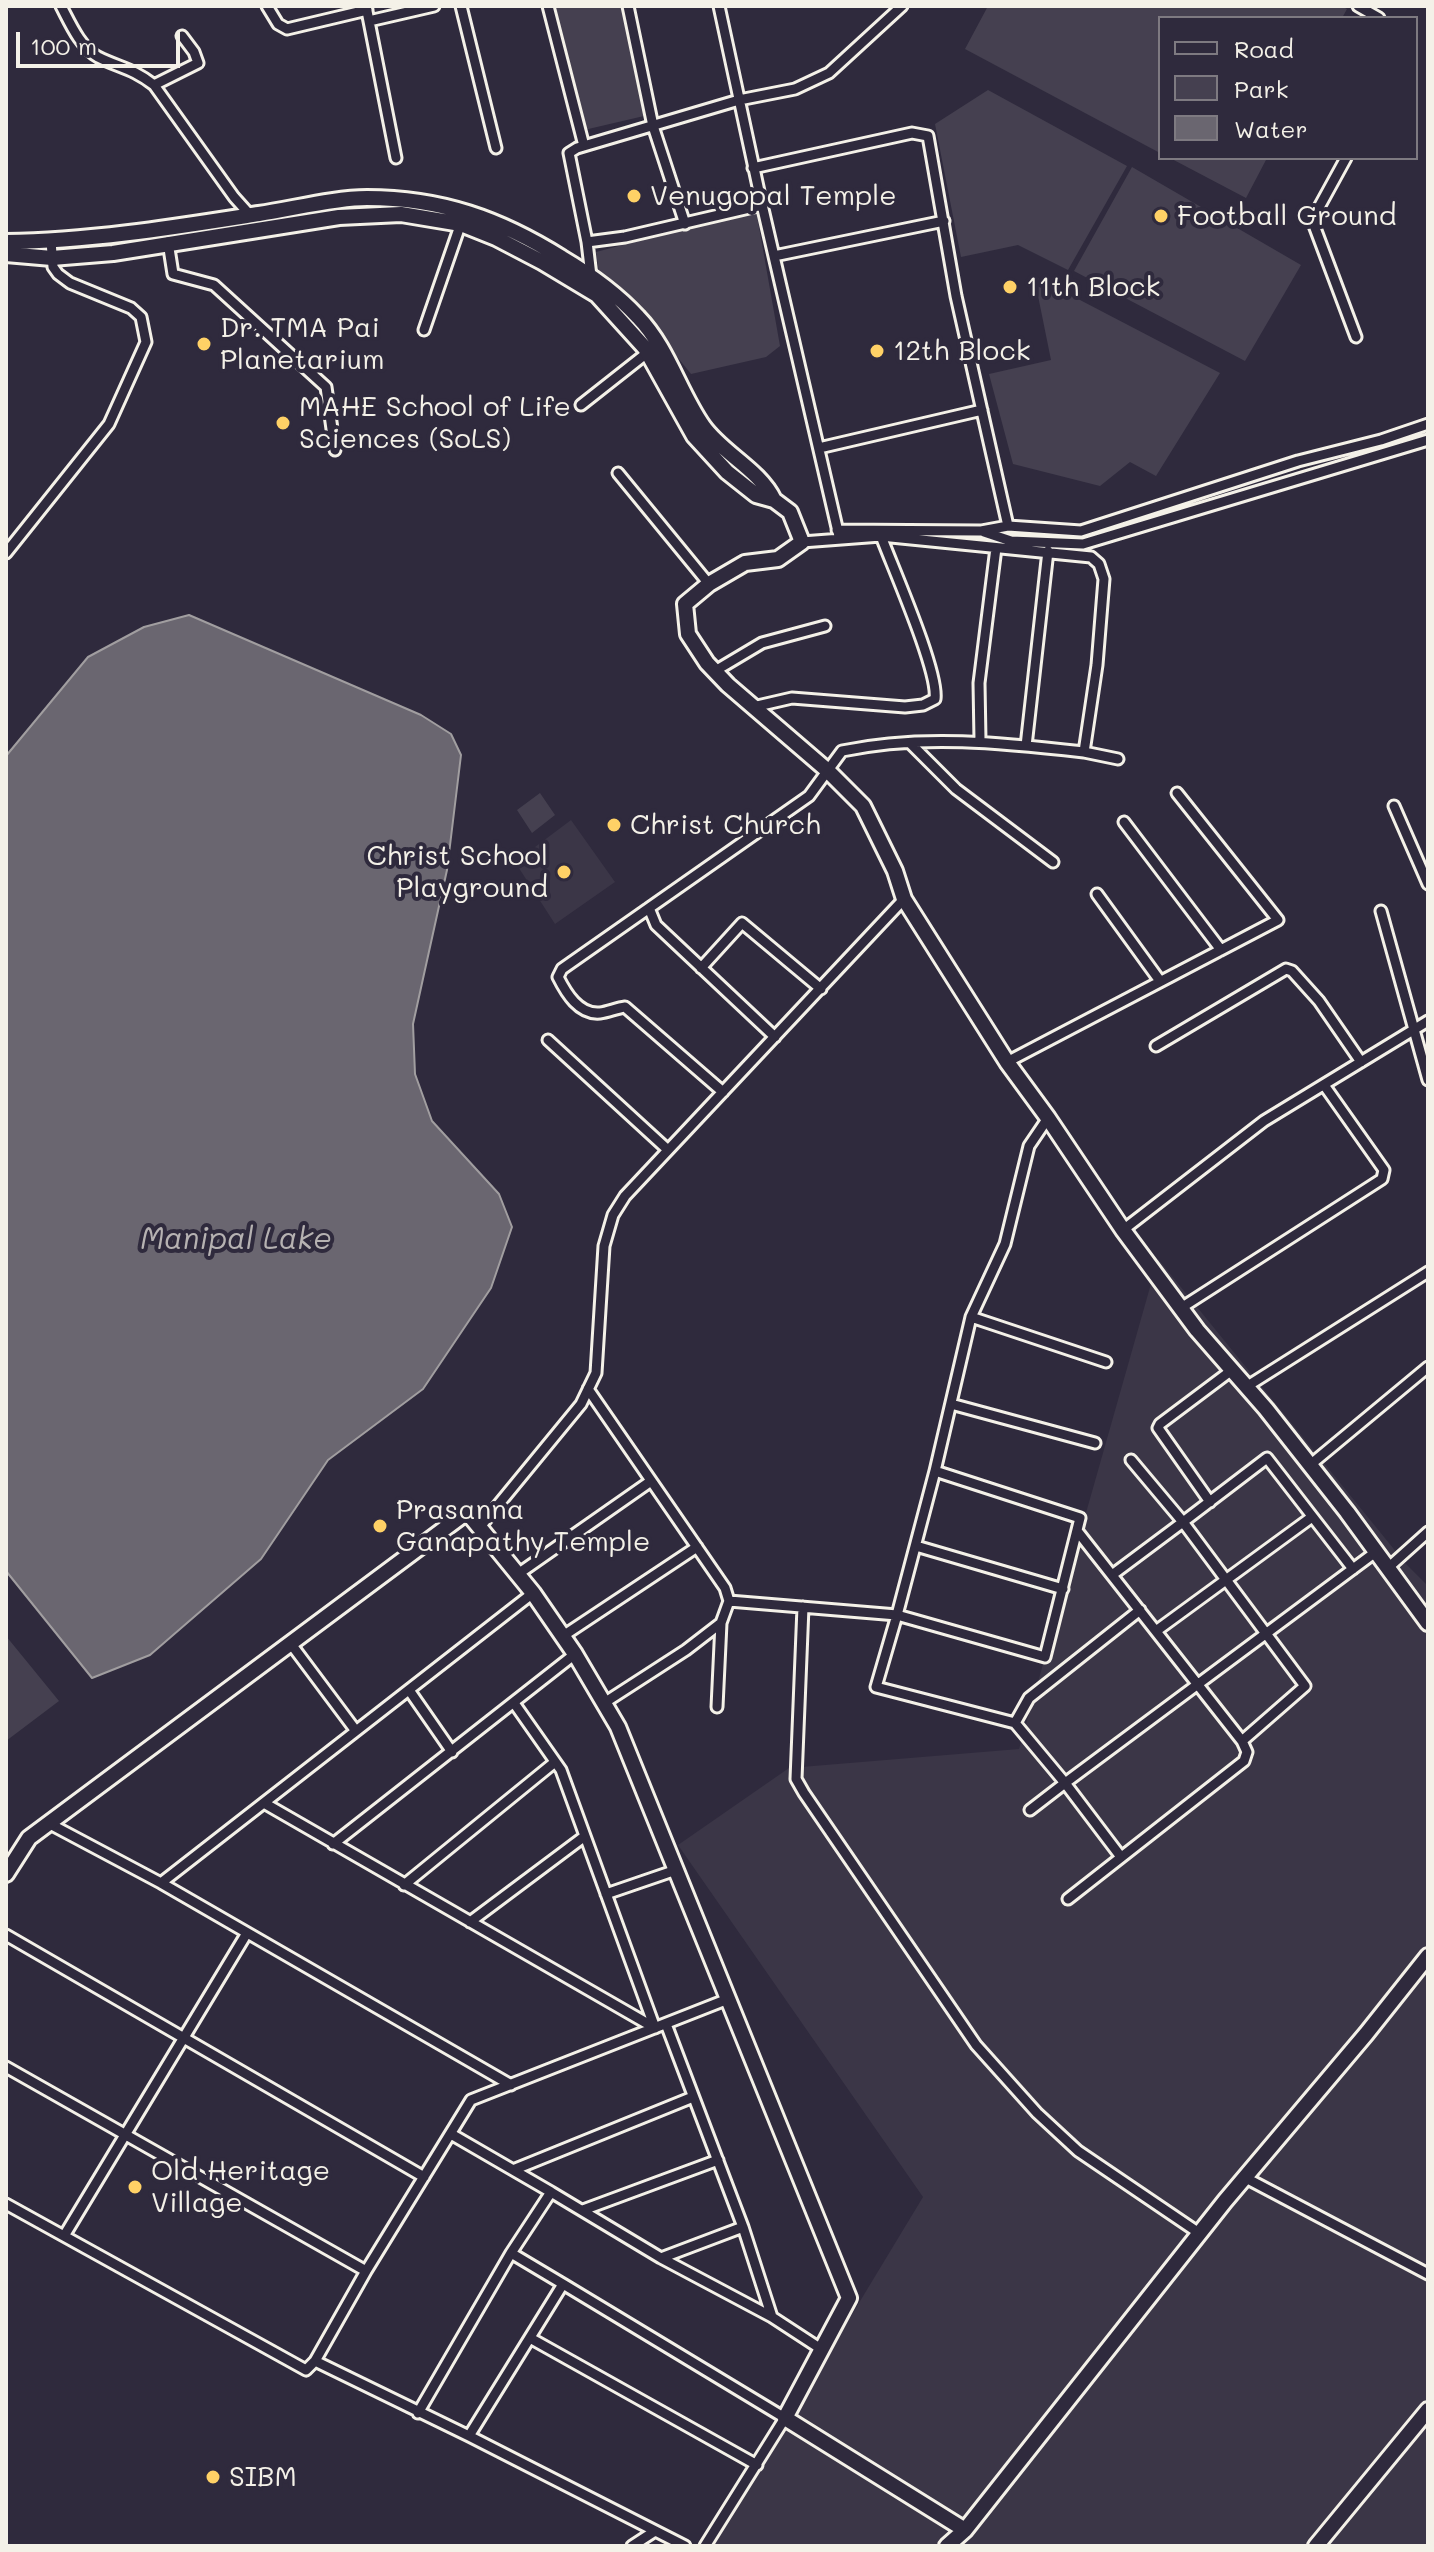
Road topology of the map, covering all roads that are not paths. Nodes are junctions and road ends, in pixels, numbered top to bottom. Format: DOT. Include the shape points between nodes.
graph roads {
  1 [pos="61,6"];
  2 [pos="267,6"];
  3 [pos="434,6"];
  4 [pos="461,6"];
  5 [pos="548,6"];
  6 [pos="628,6"];
  7 [pos="719,6"];
  8 [pos="902,6"];
  9 [pos="1358,6"];
  10 [pos="366,8"];
  11 [pos="1376,16"];
  12 [pos="369,21"];
  13 [pos="182,36"];
  14 [pos="154,85"];
  15 [pos="739,100"];
  16 [pos="653,126"];
  17 [pos="584,146"];
  18 [pos="496,148"];
  19 [pos="396,158"];
  20 [pos="1345,160"];
  21 [pos="753,168"];
  22 [pos="762,205"];
  23 [pos="251,216"];
  24 [pos="463,218"];
  25 [pos="944,221"];
  26 [pos="685,224"];
  27 [pos="166,227"];
  28 [pos="51,241"];
  29 [pos="6,242"];
  30 [pos="587,242"];
  31 [pos="168,244"];
  32 [pos="6,254"];
  33 [pos="774,256"];
  34 [pos="52,258"];
  35 [pos="591,276"];
  36 [pos="424,330"];
  37 [pos="1356,337"];
  38 [pos="647,353"];
  39 [pos="581,405"];
  40 [pos="982,410"];
  41 [pos="1428,424"];
  42 [pos="1428,440"];
  43 [pos="819,448"];
  44 [pos="335,450"];
  45 [pos="618,473"];
  46 [pos="774,500"];
  47 [pos="1008,526"];
  48 [pos="981,531"];
  49 [pos="838,535"];
  50 [pos="881,536"];
  51 [pos="802,542"];
  52 [pos="996,548"];
  53 [pos="1048,551"];
  54 [pos="6,553"];
  55 [pos="709,584"];
  56 [pos="825,626"];
  57 [pos="715,671"];
  58 [pos="753,707"];
  59 [pos="980,740"];
  60 [pos="911,744"];
  61 [pos="1026,746"];
  62 [pos="1084,752"];
  63 [pos="1118,759"];
  64 [pos="828,771"];
  65 [pos="1177,793"];
  66 [pos="1394,806"];
  67 [pos="1124,822"];
  68 [pos="1053,862"];
  69 [pos="1428,884"];
  70 [pos="1097,894"];
  71 [pos="904,899"];
  72 [pos="649,908"];
  73 [pos="1381,911"];
  74 [pos="1221,950"];
  75 [pos="701,968"];
  76 [pos="1160,981"];
  77 [pos="821,989"];
  78 [pos="1428,1021"];
  79 [pos="1413,1030"];
  80 [pos="775,1037"];
  81 [pos="548,1040"];
  82 [pos="1156,1046"];
  83 [pos="1007,1062"];
  84 [pos="1361,1062"];
  85 [pos="1428,1080"];
  86 [pos="1324,1085"];
  87 [pos="723,1092"];
  88 [pos="1048,1118"];
  89 [pos="668,1150"];
  90 [pos="1123,1230"];
  91 [pos="1428,1272"];
  92 [pos="1181,1308"];
  93 [pos="971,1317"];
  94 [pos="1106,1362"];
  95 [pos="1428,1367"];
  96 [pos="1232,1370"];
  97 [pos="1246,1387"];
  98 [pos="588,1389"];
  99 [pos="951,1404"];
  100 [pos="1095,1443"];
  101 [pos="1131,1460"];
  102 [pos="1310,1465"];
  103 [pos="935,1471"];
  104 [pos="651,1481"];
  105 [pos="1210,1502"];
  106 [pos="1312,1517"];
  107 [pos="1183,1522"];
  108 [pos="480,1527"];
  109 [pos="1078,1532"];
  110 [pos="1428,1532"];
  111 [pos="916,1546"];
  112 [pos="697,1547"];
  113 [pos="1377,1551"];
  114 [pos="1389,1567"];
  115 [pos="1353,1569"];
  116 [pos="518,1574"];
  117 [pos="1112,1575"];
  118 [pos="1227,1581"];
  119 [pos="1063,1589"];
  120 [pos="533,1593"];
  121 [pos="729,1601"];
  122 [pos="803,1607"];
  123 [pos="1140,1610"];
  124 [pos="897,1615"];
  125 [pos="721,1623"];
  126 [pos="1428,1623"];
  127 [pos="1156,1631"];
  128 [pos="1266,1634"];
  129 [pos="563,1636"];
  130 [pos="291,1644"];
  131 [pos="575,1654"];
  132 [pos="1198,1685"];
  133 [pos="409,1690"];
  134 [pos="514,1703"];
  135 [pos="604,1703"];
  136 [pos="717,1707"];
  137 [pos="1015,1723"];
  138 [pos="356,1731"];
  139 [pos="1242,1741"];
  140 [pos="452,1752"];
  141 [pos="555,1762"];
  142 [pos="1065,1783"];
  143 [pos="264,1803"];
  144 [pos="1030,1810"];
  145 [pos="50,1824"];
  146 [pos="585,1836"];
  147 [pos="333,1844"];
  148 [pos="1121,1857"];
  149 [pos="676,1870"];
  150 [pos="6,1874"];
  151 [pos="161,1883"];
  152 [pos="404,1885"];
  153 [pos="606,1894"];
  154 [pos="1068,1899"];
  155 [pos="470,1922"];
  156 [pos="247,1933"];
  157 [pos="6,1935"];
  158 [pos="1428,1956"];
  159 [pos="728,1999"];
  160 [pos="666,2024"];
  161 [pos="655,2028"];
  162 [pos="184,2038"];
  163 [pos="6,2067"];
  164 [pos="511,2085"];
  165 [pos="693,2097"];
  166 [pos="451,2134"];
  167 [pos="125,2135"];
  168 [pos="718,2160"];
  169 [pos="513,2170"];
  170 [pos="424,2177"];
  171 [pos="1244,2177"];
  172 [pos="551,2192"];
  173 [pos="6,2204"];
  174 [pos="583,2210"];
  175 [pos="743,2227"];
  176 [pos="1199,2233"];
  177 [pos="64,2236"];
  178 [pos="511,2253"];
  179 [pos="661,2258"];
  180 [pos="366,2271"];
  181 [pos="1428,2274"];
  182 [pos="563,2284"];
  183 [pos="772,2317"];
  184 [pos="530,2338"];
  185 [pos="821,2349"];
  186 [pos="315,2361"];
  187 [pos="1428,2410"];
  188 [pos="418,2413"];
  189 [pos="785,2418"];
  190 [pos="469,2436"];
  191 [pos="757,2465"];
  192 [pos="965,2530"];
  193 [pos="655,2531"];
  194 [pos="632,2546"];
  195 [pos="685,2546"];
  196 [pos="705,2546"];
  197 [pos="947,2546"];
  198 [pos="1316,2546"];
  1 -- 14 [label="street" via="95,56 136,71"];
  2 -- 10 [label="street" via="287,29"];
  3 -- 12 [label="street"];
  4 -- 18 [label="street"];
  5 -- 17 [label="street"];
  6 -- 16 [label="street"];
  7 -- 15 [label="street"];
  8 -- 15 [label="street" via="829,73 795,89"];
  9 -- 11 [label="street"];
  10 -- 12 [label="street"];
  12 -- 19 [label="street"];
  13 -- 14 [label="street" via="198,63"];
  14 -- 23 [label="street"];
  15 -- 16 [label="street"];
  15 -- 21 [label="street"];
  16 -- 17 [label="street"];
  16 -- 26 [label="street"];
  17 -- 30 [label="street" via="569,153"];
  20 -- 37 [label="street" via="1312,220"];
  21 -- 22 [label="street"];
  21 -- 25 [label="street" via="912,133 928,136"];
  22 -- 26 [label="street"];
  22 -- 33 [label="street"];
  23 -- 24 [label="main road" via="365,198 423,201"];
  23 -- 27 [label="main road"];
  24 -- 31 [label="main road" via="339,217"];
  24 -- 35 [label="main road" via="508,226"];
  24 -- 36 [label="street"];
  24 -- 38 [label="main road" via="597,295"];
  25 -- 33 [label="street"];
  25 -- 40 [label="street"];
  26 -- 30 [label="street"];
  27 -- 28 [label="main road"];
  27 -- 31 [label="street"];
  28 -- 29 [label="main road"];
  28 -- 34 [label="street"];
  30 -- 35 [label="street"];
  31 -- 34 [label="main road"];
  31 -- 44 [label="street" via="173,274 214,285 326,387"];
  32 -- 34 [label="main road"];
  33 -- 43 [label="street"];
  34 -- 54 [label="street" via="53,267 70,283 131,308 141,317 146,342 109,424"];
  35 -- 46 [label="main road" via="653,334 704,428 766,484"];
  38 -- 39 [label="street"];
  38 -- 46 [label="main road" via="694,436 727,472 756,495"];
  40 -- 43 [label="street"];
  40 -- 47 [label="street"];
  41 -- 47 [label="street" via="1081,531"];
  42 -- 48 [label="street" via="1083,544 1011,541"];
  43 -- 49 [label="street"];
  45 -- 55 [label="street"];
  46 -- 51 [label="main road" via="790,512"];
  47 -- 48 [label="street"];
  48 -- 49 [label="street"];
  49 -- 50 [label="street"];
  49 -- 51 [label="street"];
  50 -- 52 [label="street"];
  50 -- 58 [label="street" via="926,657 935,699 905,707 792,698"];
  51 -- 55 [label="main road" via="778,559 745,563"];
  52 -- 53 [label="street"];
  52 -- 59 [label="street" via="979,683"];
  53 -- 61 [label="street"];
  53 -- 62 [label="street" via="1091,557 1104,579"];
  55 -- 57 [label="main road" via="685,604 688,634"];
  56 -- 57 [label="street" via="762,643"];
  57 -- 58 [label="main road"];
  58 -- 64 [label="main road"];
  59 -- 60 [label="street"];
  59 -- 61 [label="street"];
  60 -- 64 [label="street" via="842,751"];
  60 -- 68 [label="street" via="956,789"];
  61 -- 62 [label="street"];
  62 -- 63 [label="street"];
  64 -- 71 [label="main road" via="863,806"];
  64 -- 72 [label="street" via="809,796"];
  65 -- 74 [label="street" via="1278,920"];
  66 -- 69 [label="street"];
  67 -- 74 [label="street"];
  70 -- 76 [label="street"];
  71 -- 77 [label="street"];
  71 -- 83 [label="main road"];
  72 -- 75 [label="street" via="656,925"];
  72 -- 87 [label="street" via="558,977 567,996 589,1012 625,1007"];
  73 -- 79 [label="street"];
  74 -- 76 [label="street"];
  75 -- 77 [label="street" via="742,923"];
  75 -- 80 [label="street"];
  76 -- 83 [label="street"];
  77 -- 80 [label="street"];
  78 -- 79 [label="street"];
  79 -- 84 [label="street"];
  79 -- 85 [label="street"];
  80 -- 87 [label="street"];
  81 -- 89 [label="street"];
  82 -- 84 [label="street" via="1286,969 1319,1001"];
  83 -- 88 [label="main road"];
  84 -- 86 [label="street"];
  86 -- 90 [label="street" via="1225,1149"];
  86 -- 92 [label="street" via="1384,1170 1382,1179"];
  87 -- 89 [label="street"];
  88 -- 90 [label="main road"];
  88 -- 93 [label="street" via="1029,1146 1005,1244"];
  89 -- 98 [label="street" via="613,1215 604,1246 596,1373"];
  90 -- 92 [label="main road"];
  91 -- 97 [label="street"];
  92 -- 96 [label="main road"];
  93 -- 94 [label="street"];
  93 -- 99 [label="street"];
  95 -- 102 [label="street"];
  96 -- 97 [label="main road"];
  96 -- 105 [label="street" via="1158,1428"];
  97 -- 102 [label="main road"];
  98 -- 104 [label="street"];
  98 -- 108 [label="street"];
  99 -- 100 [label="street"];
  99 -- 103 [label="street"];
  101 -- 107 [label="street"];
  102 -- 113 [label="main road"];
  103 -- 109 [label="street" via="1080,1518"];
  103 -- 111 [label="street"];
  104 -- 112 [label="street"];
  104 -- 116 [label="street"];
  105 -- 106 [label="street" via="1267,1458"];
  105 -- 107 [label="street"];
  106 -- 115 [label="street"];
  106 -- 118 [label="street"];
  107 -- 117 [label="street"];
  107 -- 118 [label="street"];
  108 -- 116 [label="main road"];
  108 -- 130 [label="main road" via="467,1512"];
  109 -- 117 [label="street"];
  109 -- 119 [label="street"];
  110 -- 114 [label="street"];
  111 -- 119 [label="street"];
  111 -- 124 [label="street"];
  112 -- 121 [label="street"];
  112 -- 129 [label="street"];
  113 -- 114 [label="main road"];
  113 -- 115 [label="street"];
  114 -- 126 [label="main road"];
  115 -- 128 [label="street"];
  116 -- 120 [label="main road"];
  117 -- 123 [label="street"];
  118 -- 127 [label="street"];
  118 -- 128 [label="street"];
  119 -- 124 [label="street" via="1045,1657"];
  120 -- 129 [label="main road"];
  120 -- 133 [label="street"];
  121 -- 122 [label="street"];
  121 -- 125 [label="street"];
  122 -- 124 [label="street"];
  122 -- 176 [label="street" via="796,1779 804,1793 976,2045 1037,2113 1078,2151"];
  123 -- 127 [label="street"];
  123 -- 137 [label="street" via="1029,1698"];
  124 -- 137 [label="street" via="876,1687"];
  125 -- 135 [label="street"];
  125 -- 136 [label="street"];
  127 -- 132 [label="street"];
  128 -- 132 [label="street"];
  128 -- 139 [label="street" via="1305,1686"];
  129 -- 131 [label="main road"];
  130 -- 138 [label="street"];
  130 -- 145 [label="main road"];
  131 -- 134 [label="street"];
  131 -- 135 [label="main road"];
  132 -- 139 [label="street"];
  132 -- 142 [label="street"];
  133 -- 138 [label="street"];
  133 -- 140 [label="street"];
  134 -- 140 [label="street"];
  134 -- 141 [label="street"];
  135 -- 149 [label="main road"];
  137 -- 142 [label="street"];
  138 -- 143 [label="street"];
  139 -- 148 [label="street" via="1244,1761"];
  140 -- 147 [label="street"];
  141 -- 146 [label="street"];
  141 -- 152 [label="street"];
  142 -- 144 [label="street"];
  142 -- 148 [label="street"];
  143 -- 147 [label="street"];
  143 -- 151 [label="street"];
  145 -- 150 [label="main road" via="29,1838"];
  145 -- 151 [label="street"];
  146 -- 153 [label="street"];
  146 -- 155 [label="street"];
  147 -- 152 [label="street"];
  148 -- 154 [label="street"];
  149 -- 153 [label="street"];
  149 -- 159 [label="main road"];
  151 -- 156 [label="street"];
  152 -- 155 [label="street"];
  153 -- 161 [label="street"];
  155 -- 161 [label="street"];
  156 -- 162 [label="street"];
  156 -- 164 [label="street"];
  157 -- 162 [label="street"];
  158 -- 171 [label="main road"];
  159 -- 160 [label="street"];
  159 -- 185 [label="main road" via="849,2298"];
  160 -- 161 [label="street"];
  160 -- 165 [label="street"];
  161 -- 164 [label="street"];
  162 -- 167 [label="street"];
  162 -- 170 [label="street"];
  163 -- 167 [label="street"];
  164 -- 166 [label="street" via="471,2100"];
  165 -- 168 [label="street"];
  165 -- 169 [label="street"];
  166 -- 169 [label="street"];
  166 -- 170 [label="street"];
  167 -- 177 [label="street"];
  167 -- 180 [label="street"];
  168 -- 174 [label="street"];
  168 -- 175 [label="street"];
  169 -- 172 [label="street"];
  170 -- 180 [label="street"];
  171 -- 176 [label="main road"];
  171 -- 181 [label="street"];
  172 -- 174 [label="street"];
  172 -- 178 [label="street"];
  173 -- 177 [label="street"];
  174 -- 179 [label="street"];
  175 -- 179 [label="street"];
  175 -- 183 [label="street"];
  176 -- 192 [label="main road"];
  177 -- 186 [label="street" via="306,2370"];
  178 -- 182 [label="street"];
  178 -- 188 [label="street"];
  179 -- 183 [label="street"];
  180 -- 186 [label="street"];
  182 -- 184 [label="street"];
  182 -- 189 [label="street"];
  183 -- 185 [label="street"];
  184 -- 190 [label="street"];
  184 -- 191 [label="street"];
  185 -- 189 [label="main road"];
  186 -- 188 [label="street"];
  187 -- 198 [label="main road"];
  188 -- 190 [label="street"];
  189 -- 191 [label="street"];
  189 -- 192 [label="main road"];
  190 -- 193 [label="street"];
  191 -- 196 [label="street"];
  192 -- 197 [label="main road"];
  193 -- 194 [label="street"];
  193 -- 195 [label="street"];
}
